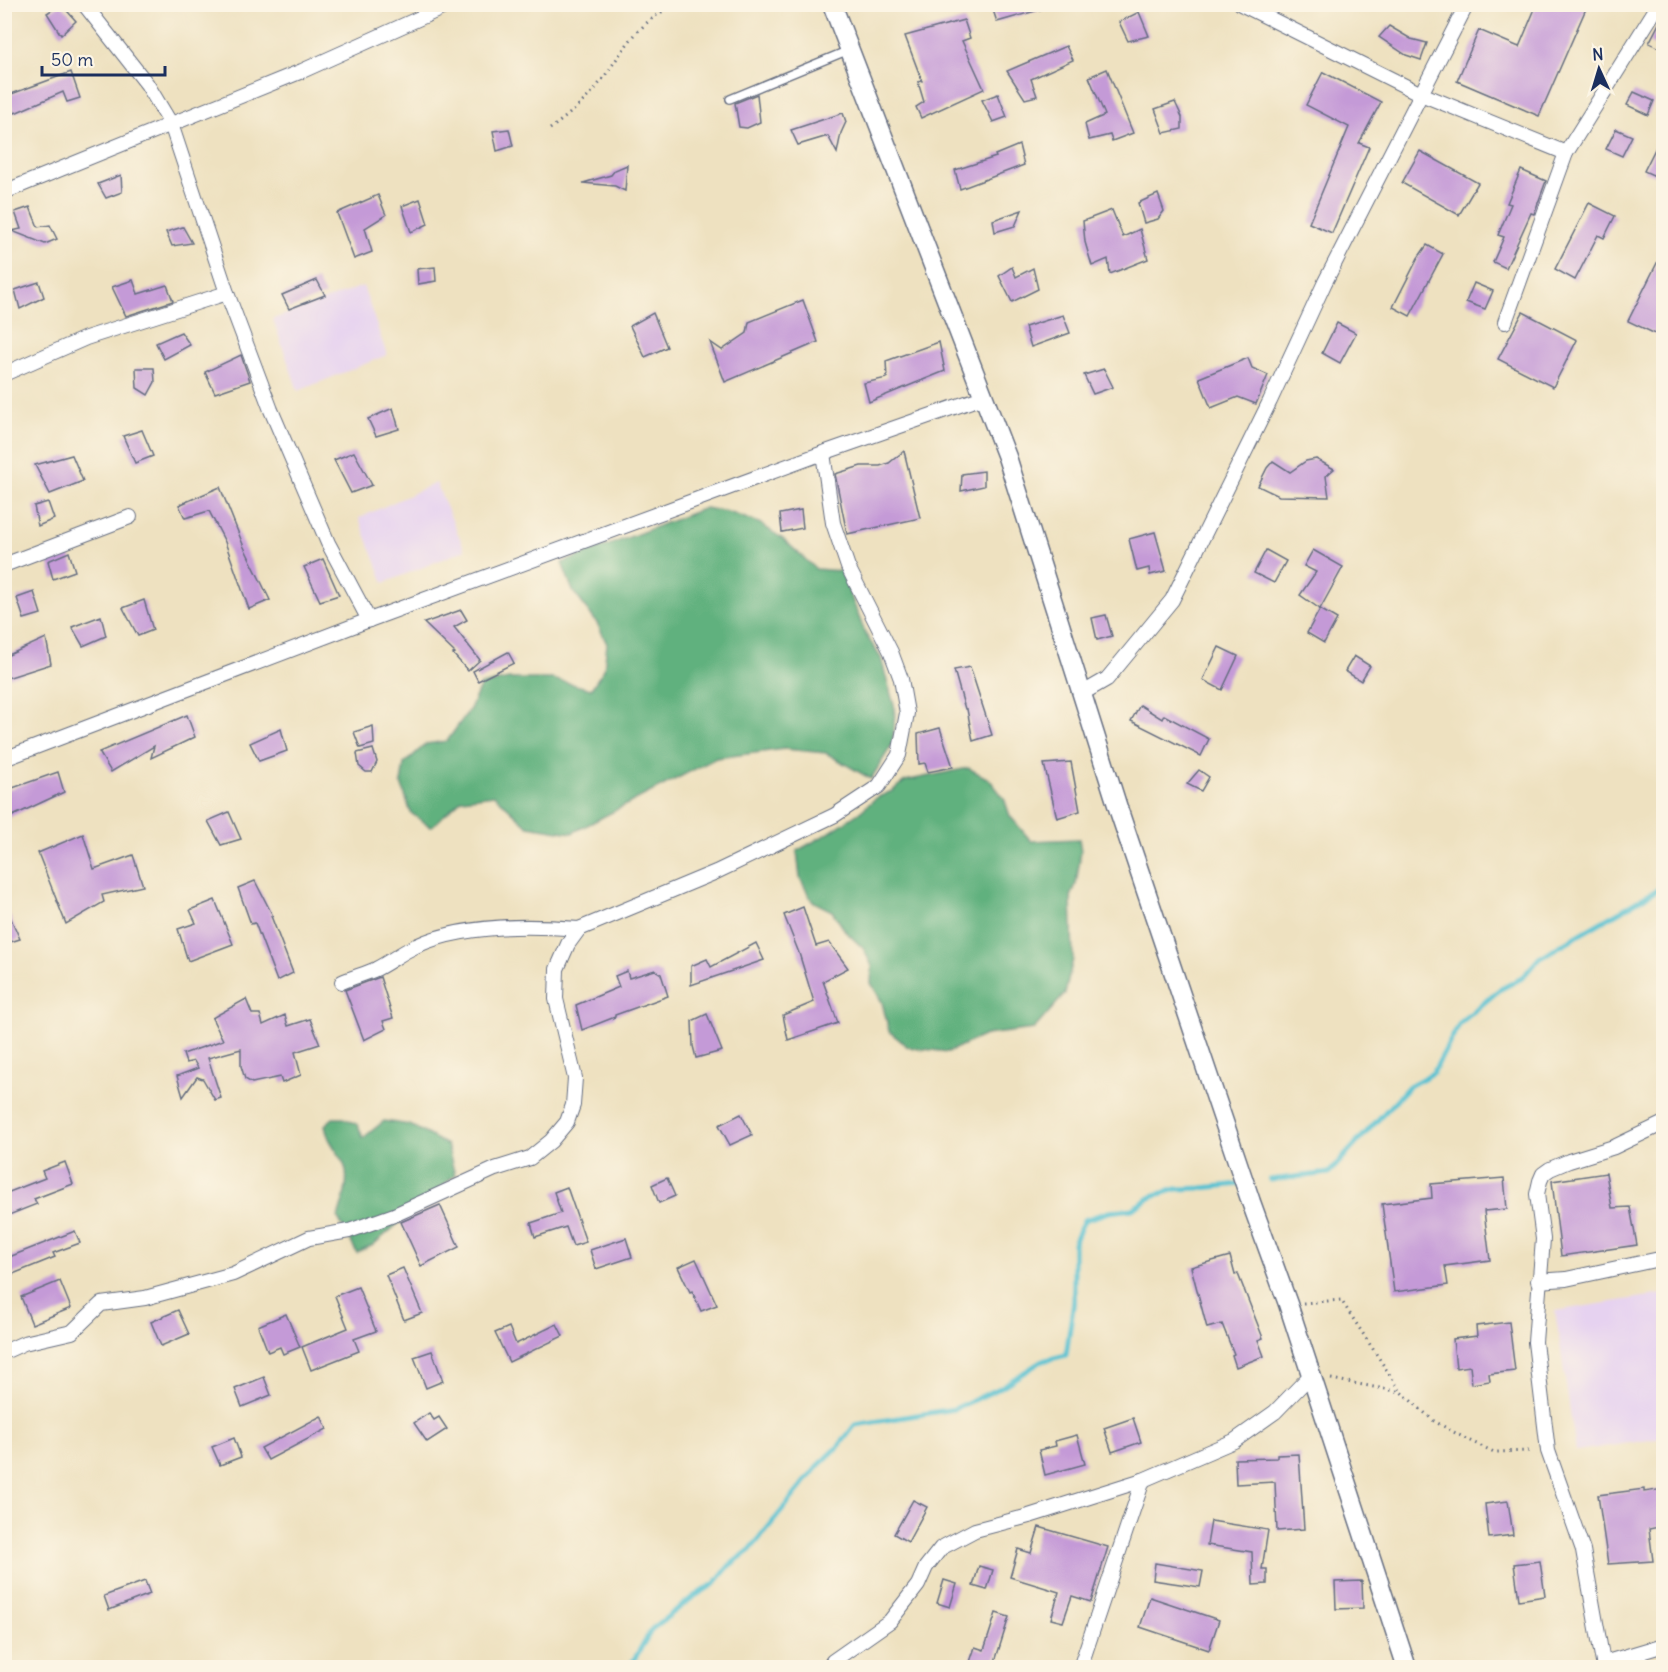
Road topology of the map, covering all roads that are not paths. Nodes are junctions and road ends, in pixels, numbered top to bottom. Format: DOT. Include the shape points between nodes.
graph roads {
  1 [pos="84,4"];
  2 [pos="451,4"];
  3 [pos="832,4"];
  4 [pos="1241,4"];
  5 [pos="1467,4"];
  6 [pos="1659,4"];
  7 [pos="849,50"];
  8 [pos="1421,94"];
  9 [pos="730,99"];
  10 [pos="171,124"];
  11 [pos="1566,153"];
  12 [pos="4,192"];
  13 [pos="227,293"];
  14 [pos="1505,322"];
  15 [pos="4,374"];
  16 [pos="983,397"];
  17 [pos="823,453"];
  18 [pos="130,517"];
  19 [pos="4,565"];
  20 [pos="369,620"];
  21 [pos="1081,694"];
  22 [pos="4,759"];
  23 [pos="579,929"];
  24 [pos="342,982"];
  25 [pos="1664,1122"];
  26 [pos="1664,1258"];
  27 [pos="1538,1281"];
  28 [pos="4,1352"];
  29 [pos="1311,1375"];
  30 [pos="1143,1480"];
  31 [pos="1664,1645"];
  32 [pos="1604,1665"];
  33 [pos="828,1668"];
  34 [pos="1080,1668"];
  35 [pos="1407,1668"];
  1 -- 10 [label="street" via="147,84"];
  2 -- 10 [label="street"];
  3 -- 7 [label="main road"];
  4 -- 8 [label="street"];
  5 -- 8 [label="street"];
  6 -- 11 [label="street"];
  7 -- 9 [label="lane"];
  7 -- 16 [label="main road"];
  8 -- 11 [label="street"];
  8 -- 21 [label="street" via="1325,282 1172,600 1107,679"];
  10 -- 12 [label="street"];
  10 -- 13 [label="street"];
  11 -- 14 [label="street"];
  13 -- 15 [label="street" via="86,338"];
  13 -- 20 [label="street" via="271,410 328,543"];
  16 -- 17 [label="street"];
  16 -- 21 [label="main road" via="1007,456"];
  17 -- 20 [label="street"];
  17 -- 23 [label="street" via="833,523 848,567 901,679 907,713 898,755 879,786 835,815 716,872"];
  18 -- 19 [label="street"];
  20 -- 22 [label="street"];
  21 -- 29 [label="main road"];
  23 -- 24 [label="street" via="532,926 446,936 417,945"];
  23 -- 28 [label="street" via="557,969 556,999 575,1078 573,1104 567,1122 530,1158 495,1169 394,1215 349,1231 309,1238 233,1274 146,1298 101,1304 72,1332"];
  25 -- 27 [label="street" via="1614,1147 1543,1174 1537,1194 1543,1239"];
  26 -- 27 [label="street" via="1566,1279"];
  27 -- 32 [label="street" via="1535,1342 1548,1451 1583,1550"];
  29 -- 30 [label="street" via="1250,1432"];
  29 -- 35 [label="main road"];
  30 -- 33 [label="street" via="963,1535 941,1548 918,1586 890,1620"];
  30 -- 34 [label="street"];
  31 -- 32 [label="street"];
}
